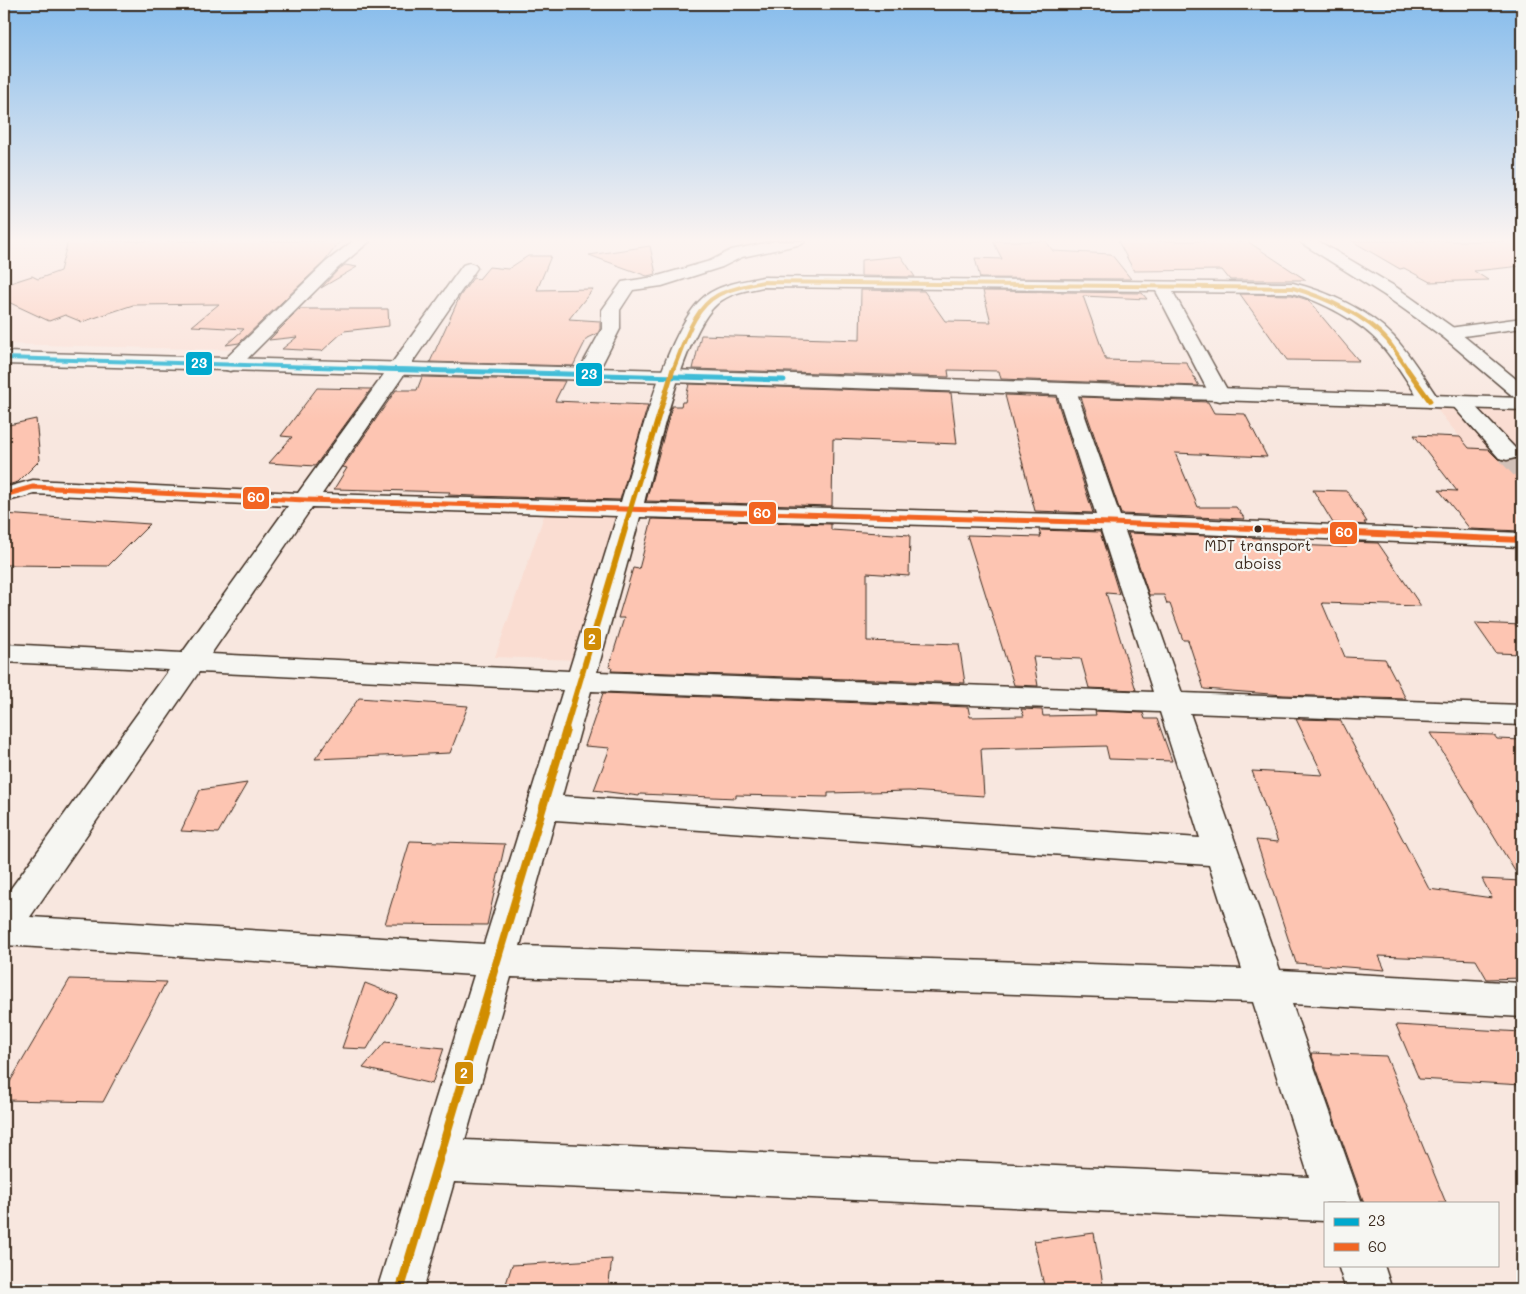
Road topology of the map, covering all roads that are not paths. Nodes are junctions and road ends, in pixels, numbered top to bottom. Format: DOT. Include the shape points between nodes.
graph roads {
  1 [pos="295,301"];
  2 [pos="446,301"];
  3 [pos="617,301"];
  4 [pos="711,301"];
  5 [pos="1170,301"];
  6 [pos="1326,301"];
  7 [pos="1405,301"];
  8 [pos="1522,323"];
  9 [pos="1449,333"];
  10 [pos="4,358"];
  11 [pos="230,366"];
  12 [pos="398,370"];
  13 [pos="587,374"];
  14 [pos="670,376"];
  15 [pos="1066,390"];
  16 [pos="1522,394"];
  17 [pos="1220,395"];
  18 [pos="1430,401"];
  19 [pos="1460,402"];
  20 [pos="1522,404"];
  21 [pos="1511,448"];
  22 [pos="4,495"];
  23 [pos="306,500"];
  24 [pos="631,510"];
  25 [pos="1111,523"];
  26 [pos="1522,540"];
  27 [pos="4,653"];
  28 [pos="191,663"];
  29 [pos="580,681"];
  30 [pos="1171,702"];
  31 [pos="1522,715"];
  32 [pos="542,807"];
  33 [pos="1222,853"];
  34 [pos="4,926"];
  35 [pos="4,930"];
  36 [pos="496,961"];
  37 [pos="1266,986"];
  38 [pos="1522,1000"];
  39 [pos="439,1160"];
  40 [pos="1339,1201"];
  41 [pos="1361,1266"];
  42 [pos="400,1290"];
  43 [pos="1369,1290"];
  1 -- 11 [label="main road"];
  2 -- 12 [label="main road"];
  3 -- 13 [label="main road" via="611,310 611,329"];
  4 -- 14 [label="main road" via="699,313"];
  5 -- 17 [label="main road"];
  6 -- 18 [label="main road" via="1367,322 1379,332"];
  7 -- 9 [label="main road"];
  8 -- 9 [label="main road"];
  9 -- 16 [label="main road"];
  10 -- 11 [label="main road"];
  11 -- 12 [label="main road"];
  12 -- 13 [label="main road"];
  12 -- 23 [label="main road"];
  13 -- 14 [label="main road"];
  14 -- 15 [label="main road"];
  14 -- 24 [label="main road"];
  15 -- 17 [label="main road"];
  15 -- 25 [label="main road"];
  17 -- 18 [label="main road"];
  18 -- 19 [label="main road"];
  19 -- 20 [label="main road"];
  19 -- 21 [label="main road"];
  22 -- 23 [label="main road" via="33,488"];
  23 -- 24 [label="main road"];
  23 -- 28 [label="main road"];
  24 -- 25 [label="main road"];
  24 -- 29 [label="main road"];
  25 -- 26 [label="main road"];
  25 -- 30 [label="main road"];
  27 -- 28 [label="main road"];
  28 -- 29 [label="main road"];
  28 -- 34 [label="main road"];
  29 -- 30 [label="main road"];
  29 -- 32 [label="main road"];
  30 -- 31 [label="main road"];
  30 -- 33 [label="main road"];
  32 -- 33 [label="main road"];
  32 -- 36 [label="main road"];
  33 -- 37 [label="main road"];
  35 -- 36 [label="main road"];
  36 -- 37 [label="main road"];
  36 -- 39 [label="main road"];
  37 -- 38 [label="main road"];
  37 -- 40 [label="main road"];
  39 -- 40 [label="main road"];
  39 -- 42 [label="main road"];
  41 -- 43 [label="main road"];
}
